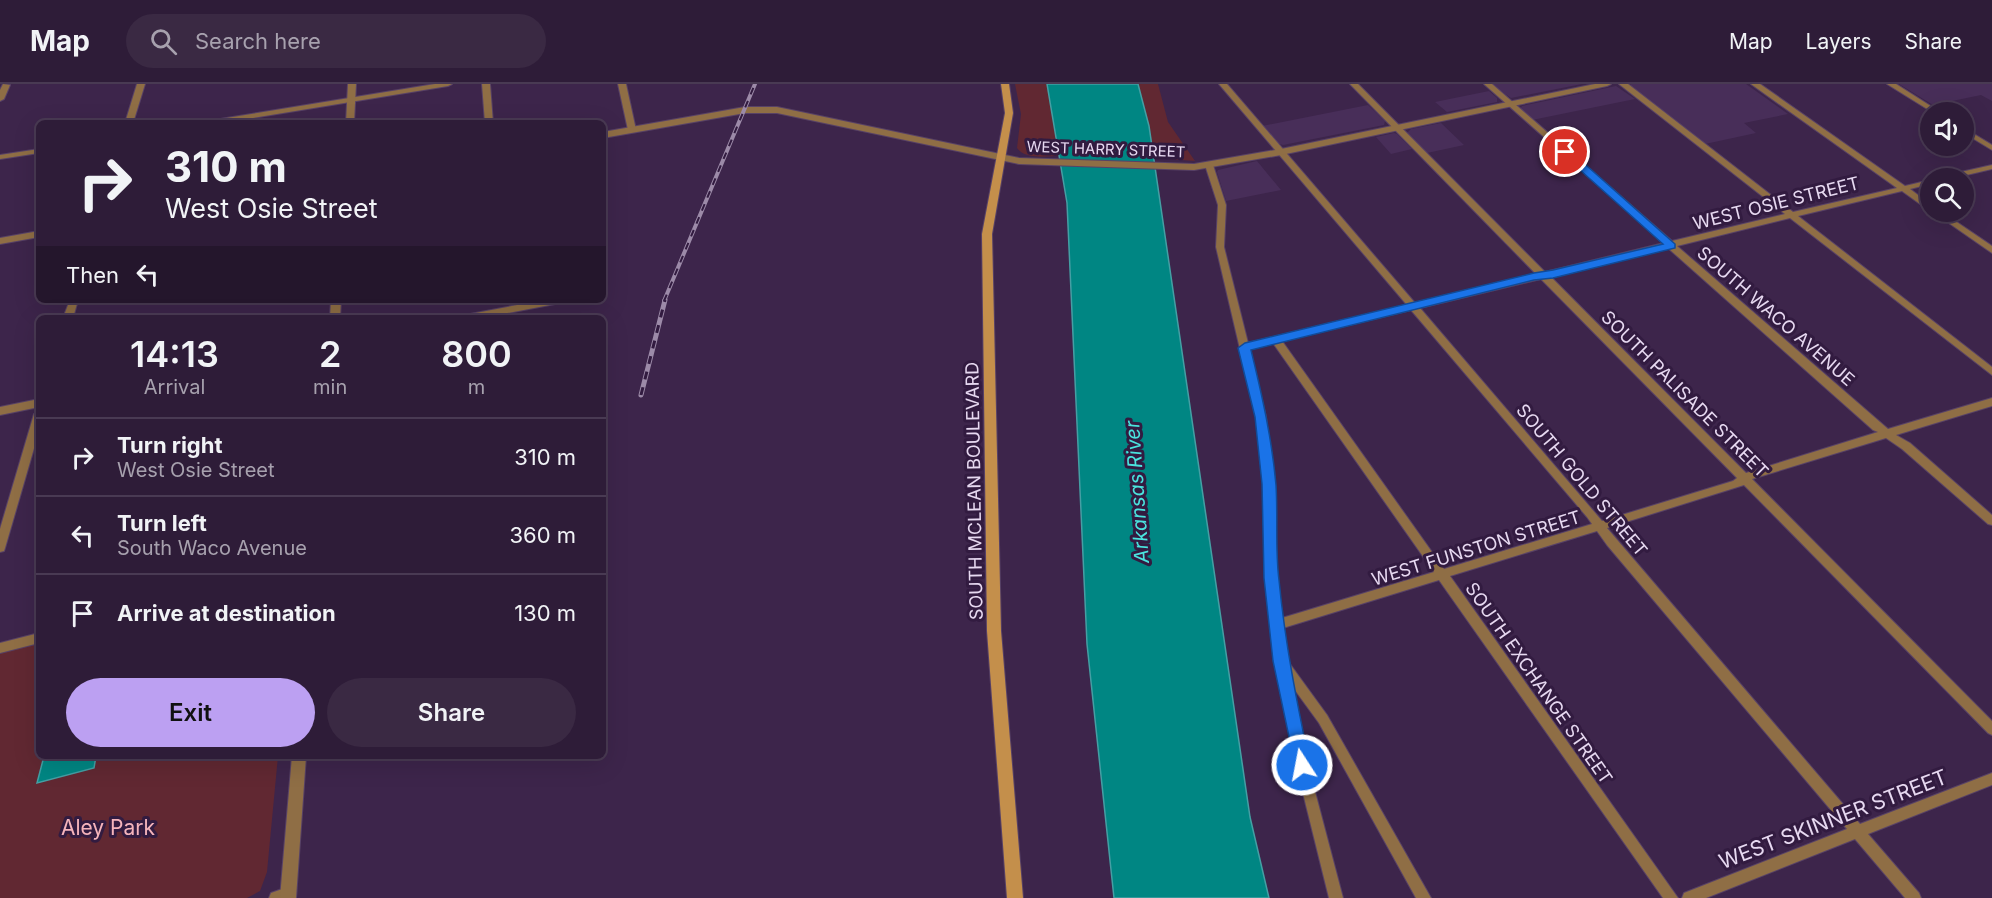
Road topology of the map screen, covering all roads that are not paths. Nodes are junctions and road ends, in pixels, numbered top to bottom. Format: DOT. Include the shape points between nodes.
graph roads {
  1 [pos="141,84"];
  2 [pos="352,84"];
  3 [pos="448,84"];
  4 [pos="486,84"];
  5 [pos="622,84"];
  6 [pos="1005,84"];
  7 [pos="1223,84"];
  8 [pos="1354,84"];
  9 [pos="1488,84"];
  10 [pos="1607,84"];
  11 [pos="1623,84"];
  12 [pos="1755,84"];
  13 [pos="1891,84"];
  14 [pos="5,86"];
  15 [pos="0,99"];
  16 [pos="351,99"];
  17 [pos="1920,102"];
  18 [pos="1511,104"];
  19 [pos="130,120"];
  20 [pos="226,120"];
  21 [pos="350,120"];
  22 [pos="489,120"];
  23 [pos="1398,128"];
  24 [pos="632,130"];
  25 [pos="606,134"];
  26 [pos="1974,136"];
  27 [pos="1992,148"];
  28 [pos="36,151"];
  29 [pos="1281,152"];
  30 [pos="0,157"];
  31 [pos="1002,157"];
  32 [pos="1209,165"];
  33 [pos="1992,167"];
  34 [pos="1974,171"];
  35 [pos="1920,185"];
  36 [pos="1904,189"];
  37 [pos="1920,200"];
  38 [pos="1792,216"];
  39 [pos="1951,222"];
  40 [pos="36,235"];
  41 [pos="0,241"];
  42 [pos="1671,246"];
  43 [pos="1992,250"];
  44 [pos="1545,275"];
  45 [pos="544,303"];
  46 [pos="1414,306"];
  47 [pos="481,315"];
  48 [pos="1276,340"];
  49 [pos="1245,348"];
  50 [pos="1992,372"];
  51 [pos="1992,402"];
  52 [pos="36,404"];
  53 [pos="0,411"];
  54 [pos="36,424"];
  55 [pos="1888,434"];
  56 [pos="1746,479"];
  57 [pos="1992,520"];
  58 [pos="1600,527"];
  59 [pos="0,548"];
  60 [pos="1443,576"];
  61 [pos="1276,625"];
  62 [pos="36,639"];
  63 [pos="0,648"];
  64 [pos="1281,661"];
  65 [pos="1992,729"];
  66 [pos="299,759"];
  67 [pos="1992,779"];
  68 [pos="1858,832"];
  69 [pos="284,897"];
  70 [pos="1015,898"];
  71 [pos="1336,898"];
  72 [pos="1424,898"];
  73 [pos="1671,898"];
  74 [pos="1689,898"];
  75 [pos="1914,898"];
  1 -- 19 [label="street"];
  2 -- 16 [label="street"];
  3 -- 16 [label="street"];
  4 -- 22 [label="street"];
  5 -- 24 [label="street"];
  6 -- 31 [label="main road, SOUTH MCLEAN BOULEVARD" via="1009,114"];
  7 -- 29 [label="street, SOUTH GOLD STREET"];
  8 -- 23 [label="street, SOUTH PALISADE STREET"];
  9 -- 18 [label="street, SOUTH WACO AVENUE"];
  10 -- 18 [label="street, WEST HARRY STREET"];
  11 -- 38 [label="street"];
  12 -- 36 [label="street"];
  13 -- 17 [label="street"];
  14 -- 15 [label="street"];
  16 -- 20 [label="street"];
  16 -- 21 [label="street"];
  18 -- 23 [label="street, WEST HARRY STREET"];
  18 -- 42 [label="street, SOUTH WACO AVENUE"];
  23 -- 29 [label="street, WEST HARRY STREET"];
  23 -- 44 [label="street, SOUTH PALISADE STREET"];
  24 -- 25 [label="street, WEST HARRY STREET"];
  24 -- 31 [label="street, WEST HARRY STREET" via="744,110 777,110"];
  26 -- 27 [label="street"];
  28 -- 30 [label="street"];
  29 -- 32 [label="street, WEST HARRY STREET"];
  29 -- 46 [label="street, SOUTH GOLD STREET"];
  31 -- 32 [label="street, WEST HARRY STREET" via="1042,163"];
  31 -- 70 [label="main road, SOUTH MCLEAN BOULEVARD" via="987,234 990,437 994,631"];
  32 -- 49 [label="street" via="1222,205 1220,248"];
  33 -- 34 [label="street"];
  35 -- 36 [label="street, WEST OSIE STREET"];
  36 -- 37 [label="street"];
  36 -- 38 [label="street, WEST OSIE STREET"];
  38 -- 42 [label="street, WEST OSIE STREET"];
  38 -- 50 [label="street"];
  39 -- 43 [label="street"];
  40 -- 41 [label="street"];
  42 -- 44 [label="street, WEST OSIE STREET"];
  42 -- 55 [label="street, SOUTH WACO AVENUE"];
  44 -- 46 [label="street, WEST OSIE STREET"];
  44 -- 56 [label="street, SOUTH PALISADE STREET"];
  45 -- 47 [label="street"];
  46 -- 48 [label="street, WEST OSIE STREET"];
  46 -- 58 [label="street, SOUTH GOLD STREET"];
  48 -- 49 [label="street, WEST OSIE STREET"];
  48 -- 60 [label="street, SOUTH EXCHANGE STREET"];
  49 -- 61 [label="street" via="1269,484"];
  51 -- 55 [label="street, WEST FUNSTON STREET"];
  52 -- 53 [label="street"];
  54 -- 59 [label="street"];
  55 -- 56 [label="street, WEST FUNSTON STREET"];
  55 -- 57 [label="street, SOUTH WACO AVENUE"];
  56 -- 58 [label="street, WEST FUNSTON STREET"];
  56 -- 65 [label="street, SOUTH PALISADE STREET"];
  58 -- 60 [label="street, WEST FUNSTON STREET"];
  58 -- 68 [label="street, SOUTH GOLD STREET"];
  60 -- 61 [label="street, WEST FUNSTON STREET"];
  60 -- 73 [label="street, SOUTH EXCHANGE STREET"];
  61 -- 64 [label="street"];
  62 -- 63 [label="street"];
  64 -- 71 [label="street" via="1302,765"];
  64 -- 72 [label="street" via="1323,719"];
  66 -- 69 [label="street"];
  67 -- 68 [label="street, WEST SKINNER STREET"];
  68 -- 74 [label="street, WEST SKINNER STREET"];
  68 -- 75 [label="street, SOUTH GOLD STREET"];
}
